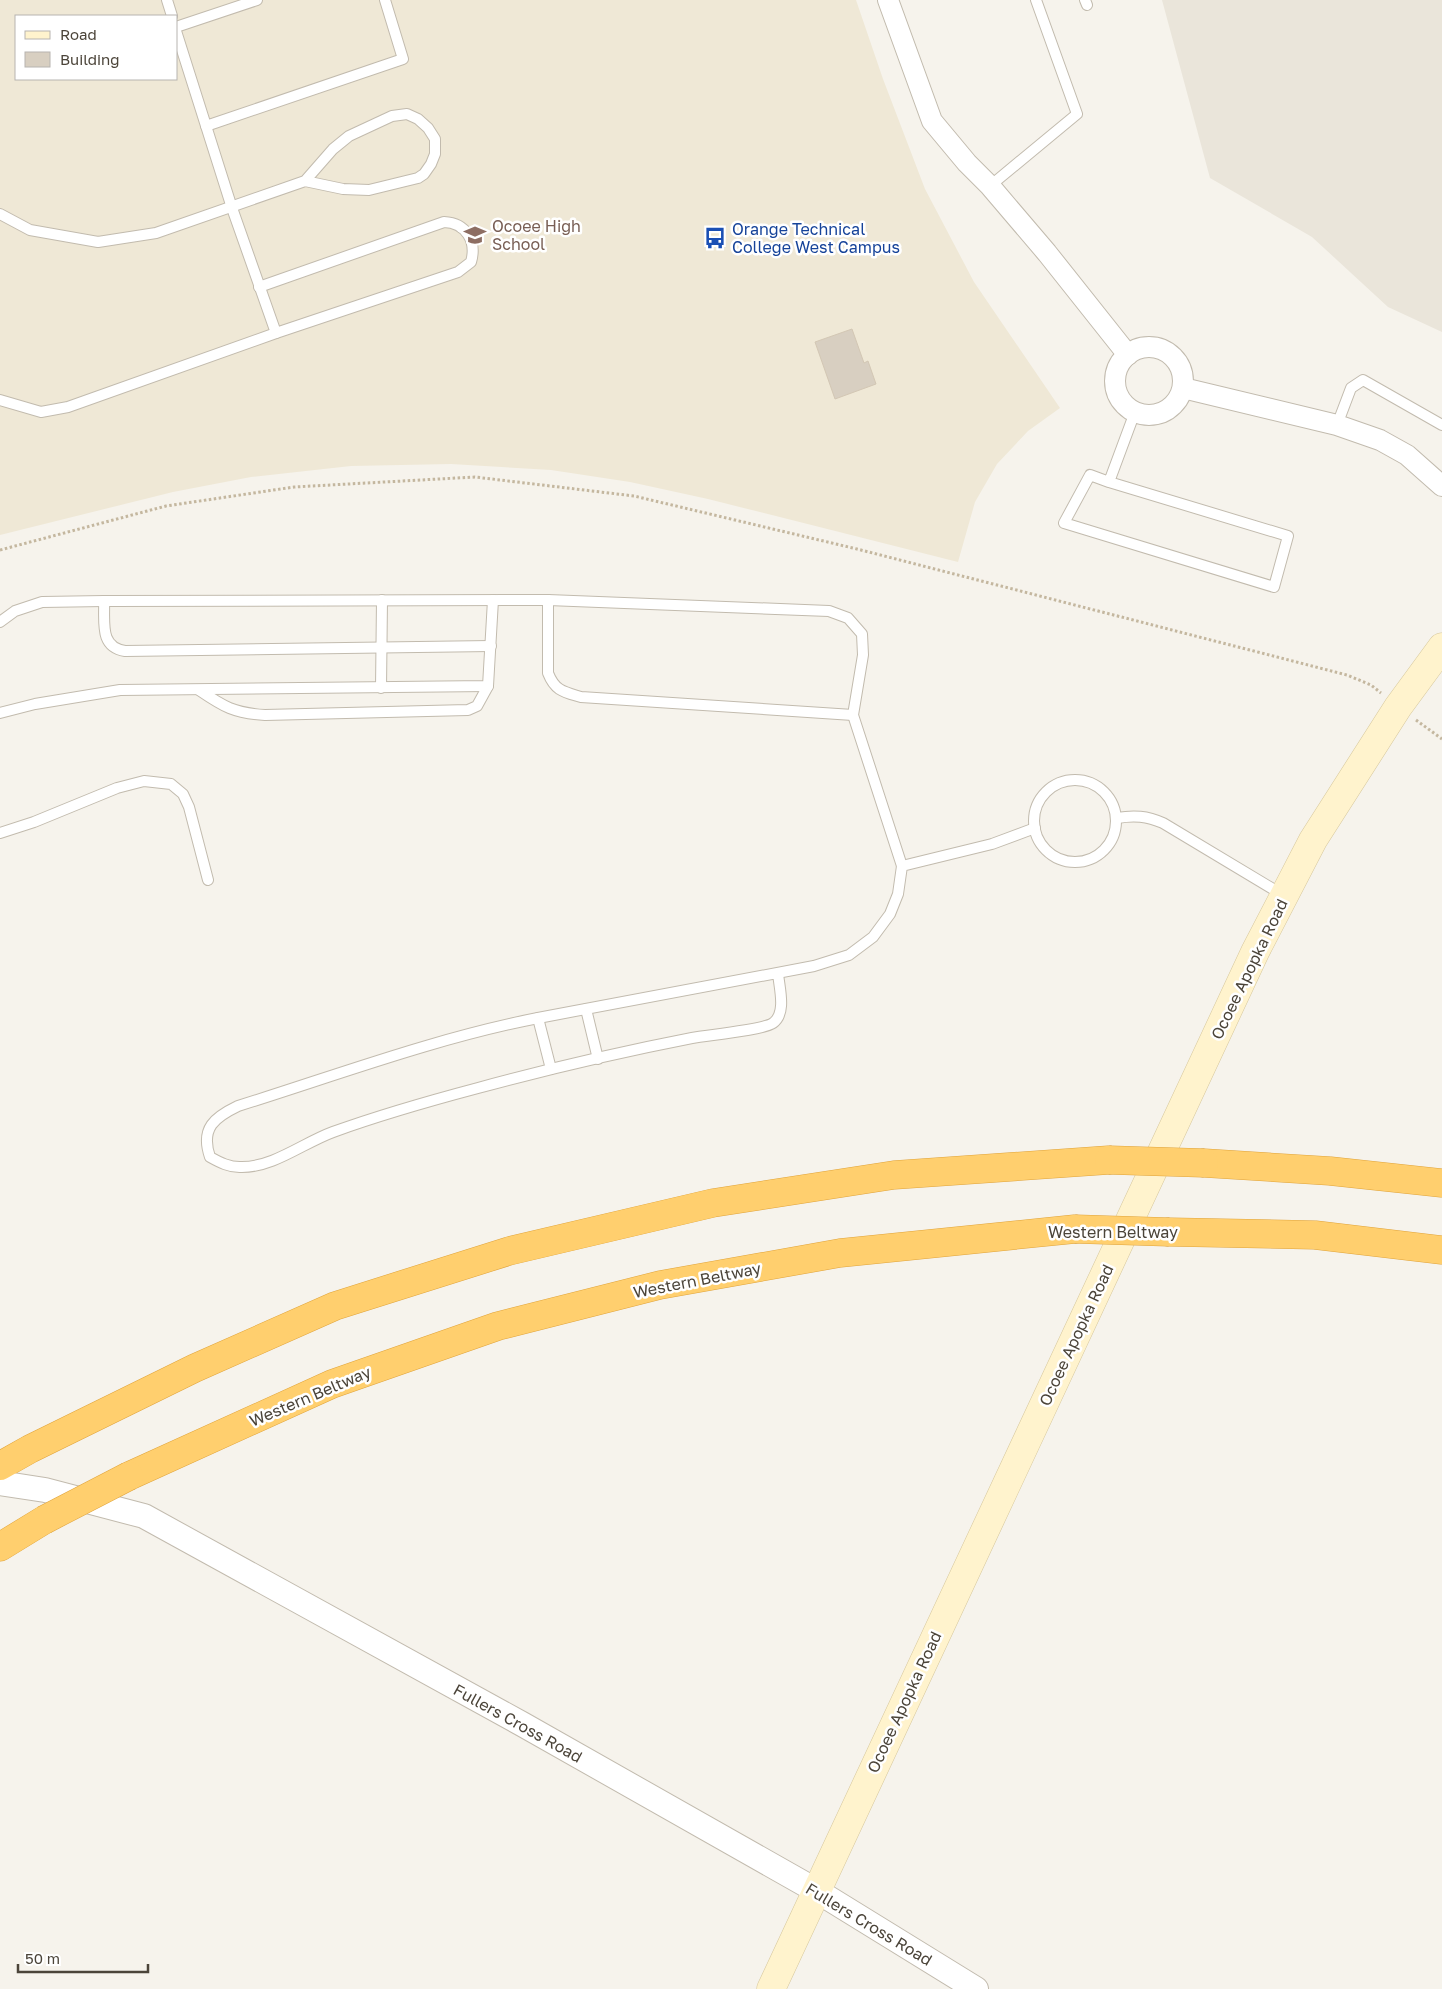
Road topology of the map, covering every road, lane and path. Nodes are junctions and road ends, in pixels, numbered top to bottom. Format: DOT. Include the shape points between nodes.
graph roads {
  1 [pos="166,0"];
  2 [pos="257,0"];
  3 [pos="386,0"];
  4 [pos="888,0"];
  5 [pos="1036,0"];
  6 [pos="172,15"];
  7 [pos="178,28"];
  8 [pos="178,35"];
  9 [pos="206,126"];
  10 [pos="304,181"];
  11 [pos="990,186"];
  12 [pos="232,208"];
  13 [pos="0,214"];
  14 [pos="259,287"];
  15 [pos="276,333"];
  16 [pos="1128,355"];
  17 [pos="1183,388"];
  18 [pos="0,400"];
  19 [pos="1135,412"];
  20 [pos="1337,425"];
  21 [pos="1442,425"];
  22 [pos="1109,482"];
  23 [pos="1442,486"];
  24 [pos="0,550"];
  25 [pos="382,600"];
  26 [pos="493,600"];
  27 [pos="548,600"];
  28 [pos="104,601"];
  29 [pos="0,622"];
  30 [pos="491,646"];
  31 [pos="381,648"];
  32 [pos="1442,648"];
  33 [pos="1347,675"];
  34 [pos="488,686"];
  35 [pos="381,688"];
  36 [pos="200,690"];
  37 [pos="0,712"];
  38 [pos="853,715"];
  39 [pos="1117,818"];
  40 [pos="1035,828"];
  41 [pos="0,833"];
  42 [pos="902,866"];
  43 [pos="208,880"];
  44 [pos="1284,896"];
  45 [pos="778,973"];
  46 [pos="586,1009"];
  47 [pos="538,1018"];
  48 [pos="598,1058"];
  49 [pos="551,1069"];
  50 [pos="1442,1182"];
  51 [pos="1442,1250"];
  52 [pos="0,1466"];
  53 [pos="0,1483"];
  54 [pos="0,1547"];
  55 [pos="817,1891"];
  56 [pos="771,1989"];
  57 [pos="976,1989"];
  1 -- 6 [label="lane"];
  2 -- 7 [label="lane"];
  3 -- 9 [label="lane" via="403,58"];
  4 -- 11 [label="street" via="932,121"];
  5 -- 11 [label="lane" via="1077,114"];
  8 -- 9 [label="lane"];
  9 -- 12 [label="lane"];
  10 -- 10 [label="lane" via="349,136 392,116 407,114 418,119 436,139 431,164 418,178 363,190"];
  10 -- 12 [label="lane"];
  11 -- 16 [label="street"];
  12 -- 13 [label="lane" via="156,233 98,242 30,230"];
  12 -- 14 [label="lane"];
  14 -- 15 [label="lane"];
  14 -- 15 [label="lane" via="444,222 465,229 473,244 471,262 458,272"];
  15 -- 18 [label="lane" via="68,407 41,412"];
  16 -- 17 [label="street" via="1145,347 1167,351 1181,367"];
  16 -- 19 [label="street" via="1118,368 1116,391 1122,402"];
  17 -- 19 [label="street" via="1180,398 1164,412 1142,415"];
  17 -- 20 [label="street"];
  19 -- 22 [label="lane"];
  20 -- 21 [label="lane" via="1351,388 1363,380"];
  20 -- 23 [label="street" via="1380,440 1407,455"];
  22 -- 22 [label="lane" via="1288,536 1274,587 1064,523 1090,476"];
  24 -- 33 [label="path" via="166,506 294,487 475,477 634,496"];
  25 -- 26 [label="lane"];
  25 -- 28 [label="lane"];
  25 -- 31 [label="lane"];
  26 -- 27 [label="lane"];
  26 -- 30 [label="lane"];
  27 -- 38 [label="lane" via="548,674 552,684 562,691 581,697"];
  27 -- 38 [label="lane" via="829,611 848,618 862,634 863,655"];
  28 -- 29 [label="lane" via="42,602 15,610"];
  28 -- 31 [label="lane" via="109,644 114,649 125,651"];
  30 -- 31 [label="lane"];
  30 -- 34 [label="lane"];
  31 -- 35 [label="lane"];
  32 -- 44 [label="main road, Ocoee Apopka Road" via="1398,707 1313,840"];
  34 -- 35 [label="lane"];
  34 -- 36 [label="lane" via="477,706 468,710 265,715 243,714 223,706"];
  35 -- 36 [label="lane"];
  36 -- 37 [label="lane" via="120,690"];
  38 -- 42 [label="lane"];
  39 -- 40 [label="lane" via="1114,834 1106,848 1082,861 1068,861 1056,856 1039,840"];
  39 -- 40 [label="lane" via="1114,805 1096,786 1084,780 1070,780 1047,790 1039,800"];
  39 -- 44 [label="lane" via="1134,815 1164,823"];
  40 -- 42 [label="lane" via="992,844"];
  41 -- 43 [label="lane" via="118,788 144,782 171,784 189,807"];
  42 -- 45 [label="lane" via="898,894 890,914 873,937 849,955"];
  44 -- 55 [label="main road, Ocoee Apopka Road"];
  45 -- 46 [label="lane"];
  45 -- 48 [label="lane" via="780,1015 772,1024"];
  46 -- 47 [label="lane"];
  46 -- 48 [label="lane"];
  47 -- 49 [label="lane"];
  47 -- 49 [label="lane" via="495,1026 238,1106 220,1115 210,1126 206,1145 210,1157 223,1164 241,1168 264,1163 331,1132 407,1107"];
  48 -- 49 [label="lane"];
  50 -- 52 [label="highway, bridge" via="1330,1171 1109,1160 885,1176 713,1202 509,1251 335,1306 195,1368"];
  51 -- 54 [label="highway, Western Beltway, bridge" via="1315,1235 1075,1229 840,1253 660,1285 498,1326 332,1384 129,1476"];
  53 -- 55 [label="street, Fullers Cross Road" via="46,1490 144,1516"];
  55 -- 56 [label="main road, Ocoee Apopka Road"];
  55 -- 57 [label="street, Fullers Cross Road"];
}
